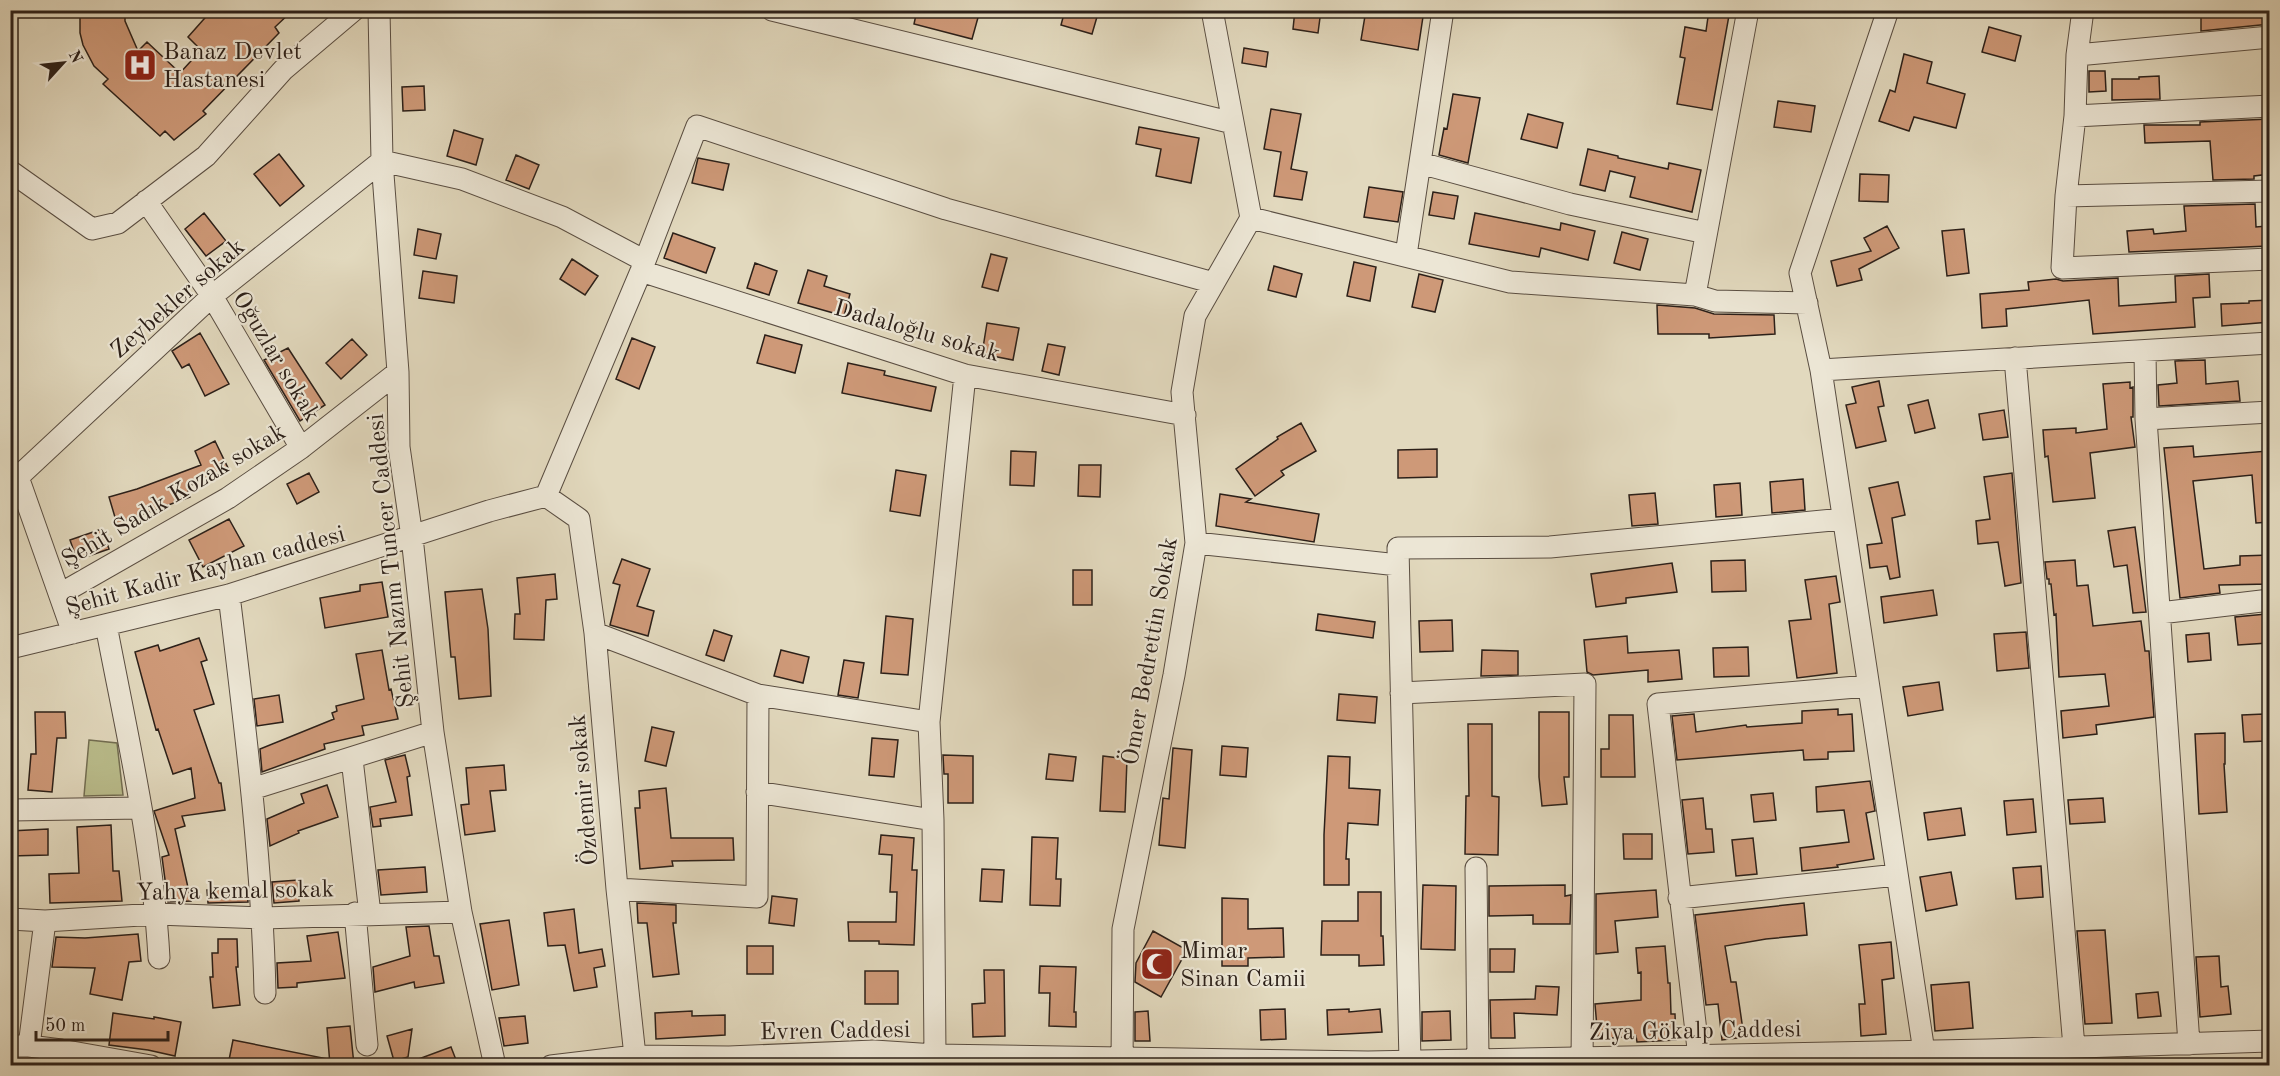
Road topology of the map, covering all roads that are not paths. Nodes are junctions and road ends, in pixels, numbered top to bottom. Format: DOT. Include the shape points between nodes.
graph roads {
  1 [pos="354,10"];
  2 [pos="379,10"];
  3 [pos="772,10"];
  4 [pos="1212,10"];
  5 [pos="1443,10"];
  6 [pos="1748,10"];
  7 [pos="1888,10"];
  8 [pos="2084,10"];
  9 [pos="2270,37"];
  10 [pos="2077,55"];
  11 [pos="2270,106"];
  12 [pos="2075,116"];
  13 [pos="1233,123"];
  14 [pos="382,161"];
  15 [pos="1420,163"];
  16 [pos="10,171"];
  17 [pos="2270,191"];
  18 [pos="2066,196"];
  19 [pos="146,201"];
  20 [pos="1251,218"];
  21 [pos="1706,233"];
  22 [pos="1406,255"];
  23 [pos="2270,259"];
  24 [pos="643,266"];
  25 [pos="1214,283"];
  26 [pos="1695,295"];
  27 [pos="212,296"];
  28 [pos="1807,303"];
  29 [pos="2270,343"];
  30 [pos="2145,351"];
  31 [pos="2015,358"];
  32 [pos="1821,370"];
  33 [pos="398,372"];
  34 [pos="965,375"];
  35 [pos="2270,412"];
  36 [pos="1185,415"];
  37 [pos="2146,419"];
  38 [pos="301,447"];
  39 [pos="14,478"];
  40 [pos="546,496"];
  41 [pos="1843,519"];
  42 [pos="412,537"];
  43 [pos="1196,543"];
  44 [pos="1398,565"];
  45 [pos="60,594"];
  46 [pos="229,595"];
  47 [pos="2270,600"];
  48 [pos="2160,613"];
  49 [pos="106,625"];
  50 [pos="73,633"];
  51 [pos="595,633"];
  52 [pos="10,648"];
  53 [pos="1868,686"];
  54 [pos="1401,693"];
  55 [pos="758,695"];
  56 [pos="929,722"];
  57 [pos="433,732"];
  58 [pos="352,759"];
  59 [pos="252,789"];
  60 [pos="757,792"];
  61 [pos="141,808"];
  62 [pos="10,810"];
  63 [pos="933,819"];
  64 [pos="1476,868"];
  65 [pos="1897,876"];
  66 [pos="617,889"];
  67 [pos="1679,898"];
  68 [pos="461,912"];
  69 [pos="157,914"];
  70 [pos="362,914"];
  71 [pos="263,918"];
  72 [pos="10,920"];
  73 [pos="45,921"];
  74 [pos="159,958"];
  75 [pos="265,993"];
  76 [pos="2270,1041"];
  77 [pos="2189,1044"];
  78 [pos="367,1045"];
  79 [pos="20,1046"];
  80 [pos="2074,1047"];
  81 [pos="935,1055"];
  82 [pos="635,1056"];
  83 [pos="60,1058"];
  84 [pos="1925,1058"];
  85 [pos="855,1059"];
  86 [pos="1816,1059"];
  87 [pos="1478,1060"];
  88 [pos="1699,1060"];
  89 [pos="729,1061"];
  90 [pos="1410,1061"];
  91 [pos="1121,1062"];
  92 [pos="1582,1062"];
  93 [pos="1368,1064"];
  94 [pos="148,1065"];
  95 [pos="495,1065"];
  96 [pos="550,1065"];
  1 -- 19 [label="street" via="283,70 206,156"];
  2 -- 14 [label="street, Şehit Nazım Tuncer Caddesi"];
  3 -- 13 [label="street"];
  4 -- 13 [label="street"];
  5 -- 15 [label="street"];
  6 -- 21 [label="street"];
  7 -- 28 [label="street" via="1800,273"];
  8 -- 10 [label="street"];
  9 -- 10 [label="street"];
  10 -- 12 [label="street"];
  11 -- 12 [label="street"];
  12 -- 18 [label="street"];
  13 -- 20 [label="street"];
  14 -- 24 [label="street, Dadaloğlu sokak" via="462,179 562,217"];
  14 -- 27 [label="street, Zeybekler sokak"];
  14 -- 33 [label="street, Şehit Nazım Tuncer Caddesi"];
  15 -- 21 [label="street" via="1570,204"];
  15 -- 22 [label="street"];
  16 -- 19 [label="street" via="92,229 118,223"];
  17 -- 18 [label="street"];
  18 -- 23 [label="street" via="2062,268"];
  19 -- 27 [label="street, Oğuzlar sokak"];
  20 -- 22 [label="street"];
  20 -- 25 [label="street, Ömer Bedrettin Sokak"];
  21 -- 26 [label="street"];
  22 -- 26 [label="street" via="1510,282"];
  24 -- 25 [label="street" via="697,126 946,209"];
  24 -- 34 [label="street, Dadaloğlu sokak"];
  24 -- 40 [label="street"];
  25 -- 36 [label="street, Ömer Bedrettin Sokak" via="1195,316 1182,392"];
  26 -- 28 [label="street" via="1715,301"];
  27 -- 38 [label="street, Oğuzlar sokak"];
  27 -- 39 [label="street, Zeybekler sokak"];
  28 -- 32 [label="street"];
  29 -- 30 [label="street"];
  30 -- 31 [label="street"];
  30 -- 37 [label="street"];
  31 -- 32 [label="street"];
  31 -- 80 [label="street"];
  32 -- 41 [label="street"];
  33 -- 38 [label="street, Şehit Sadık Kozak sokak"];
  33 -- 42 [label="street, Şehit Nazım Tuncer Caddesi" via="399,447"];
  34 -- 36 [label="street, Dadaloğlu sokak"];
  34 -- 56 [label="street"];
  35 -- 37 [label="street"];
  36 -- 43 [label="street, Ömer Bedrettin Sokak"];
  37 -- 48 [label="street"];
  38 -- 45 [label="street, Şehit Sadık Kozak sokak" via="228,498"];
  39 -- 45 [label="street"];
  40 -- 42 [label="street, Şehit Kadir Kayhan caddesi"];
  40 -- 51 [label="street, Özdemir sokak" via="579,519"];
  41 -- 44 [label="street" via="1550,547 1398,548"];
  41 -- 53 [label="street"];
  42 -- 46 [label="street, Şehit Kadir Kayhan caddesi"];
  42 -- 57 [label="street, Şehit Nazım Tuncer Caddesi"];
  43 -- 44 [label="street"];
  43 -- 91 [label="street, Ömer Bedrettin Sokak" via="1123,929"];
  44 -- 54 [label="street"];
  45 -- 50 [label="street"];
  46 -- 49 [label="street, Şehit Kadir Kayhan caddesi"];
  46 -- 59 [label="street"];
  47 -- 48 [label="street"];
  48 -- 77 [label="street"];
  49 -- 50 [label="street, Şehit Kadir Kayhan caddesi"];
  49 -- 61 [label="street"];
  50 -- 52 [label="street, Şehit Kadir Kayhan caddesi"];
  51 -- 55 [label="street"];
  51 -- 66 [label="street, Özdemir sokak"];
  53 -- 65 [label="street"];
  53 -- 67 [label="street" via="1658,704"];
  54 -- 90 [label="street"];
  54 -- 92 [label="street" via="1585,684"];
  55 -- 56 [label="street"];
  55 -- 60 [label="street"];
  56 -- 63 [label="street"];
  57 -- 58 [label="street"];
  57 -- 68 [label="street, Şehit Nazım Tuncer Caddesi"];
  58 -- 59 [label="street"];
  58 -- 70 [label="street"];
  59 -- 71 [label="street"];
  60 -- 63 [label="street"];
  60 -- 66 [label="street" via="757,897"];
  61 -- 62 [label="street"];
  61 -- 69 [label="street"];
  63 -- 81 [label="street"];
  64 -- 87 [label="street"];
  65 -- 67 [label="street"];
  65 -- 84 [label="street"];
  66 -- 82 [label="street, Özdemir sokak"];
  67 -- 88 [label="street"];
  68 -- 70 [label="street, Yahya kemal sokak"];
  68 -- 95 [label="street, Şehit Nazım Tuncer Caddesi"];
  69 -- 71 [label="street, Yahya kemal sokak"];
  69 -- 73 [label="street, Yahya kemal sokak"];
  69 -- 74 [label="street"];
  70 -- 71 [label="street, Yahya kemal sokak"];
  70 -- 78 [label="street"];
  71 -- 75 [label="street"];
  72 -- 73 [label="street, Yahya kemal sokak"];
  73 -- 79 [label="street"];
  76 -- 77 [label="street, Ziya Gökalp Caddesi"];
  77 -- 80 [label="street, Ziya Gökalp Caddesi"];
  79 -- 83 [label="street"];
  80 -- 84 [label="street, Ziya Gökalp Caddesi"];
  81 -- 85 [label="street, Evren Caddesi" via="874,1051"];
  81 -- 91 [label="street, Evren Caddesi"];
  82 -- 89 [label="street, Evren Caddesi"];
  82 -- 96 [label="street, Evren Caddesi"];
  83 -- 94 [label="street"];
  84 -- 86 [label="street, Ziya Gökalp Caddesi"];
  85 -- 89 [label="street, Evren Caddesi"];
  86 -- 88 [label="street, Ziya Gökalp Caddesi"];
  87 -- 90 [label="street, Ziya Gökalp Caddesi"];
  87 -- 92 [label="street, Ziya Gökalp Caddesi"];
  88 -- 92 [label="street, Ziya Gökalp Caddesi"];
  90 -- 93 [label="street, Ziya Gökalp Caddesi"];
  91 -- 93 [label="street, Ziya Gökalp Caddesi"];
}
